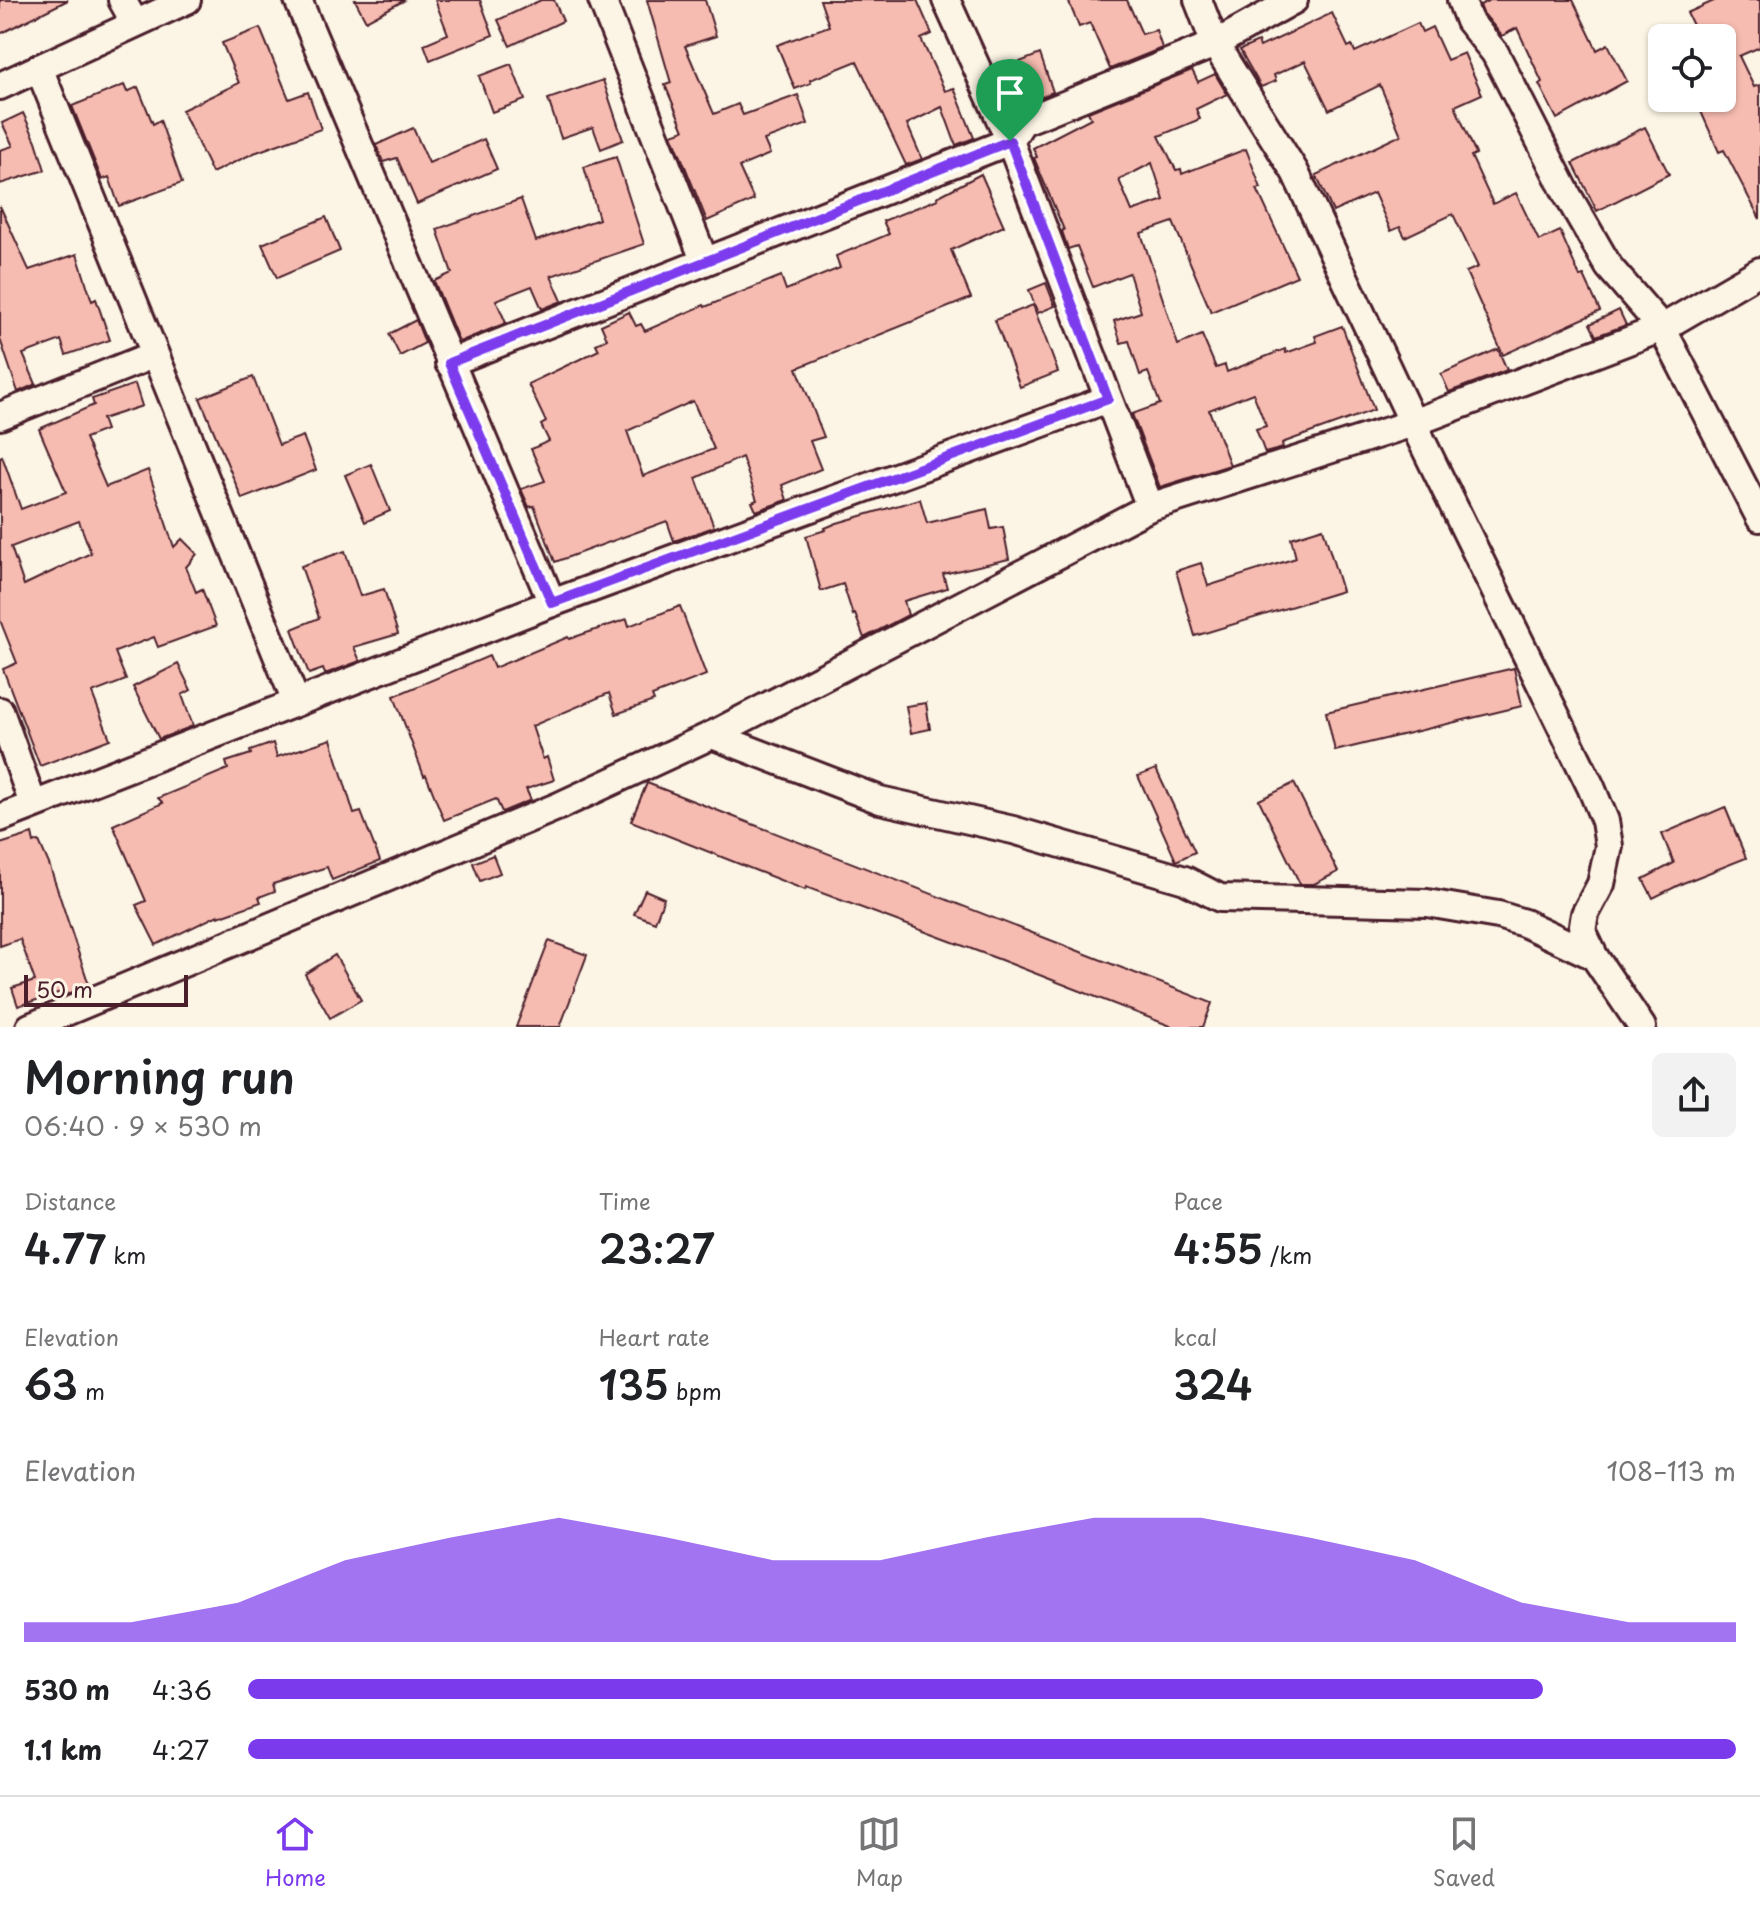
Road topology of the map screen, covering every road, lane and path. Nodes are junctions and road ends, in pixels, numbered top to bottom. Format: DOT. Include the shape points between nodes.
graph roads {
  1 [pos="122,0"];
  2 [pos="187,0"];
  3 [pos="298,0"];
  4 [pos="602,0"];
  5 [pos="946,0"];
  6 [pos="1198,0"];
  7 [pos="1294,0"];
  8 [pos="1461,0"];
  9 [pos="135,23"];
  10 [pos="1215,44"];
  11 [pos="39,68"];
  12 [pos="0,86"];
  13 [pos="1010,141"];
  14 [pos="704,260"];
  15 [pos="1760,271"];
  16 [pos="1662,328"];
  17 [pos="153,355"];
  18 [pos="449,363"];
  19 [pos="1108,399"];
  20 [pos="0,416"];
  21 [pos="1413,423"];
  22 [pos="1150,507"];
  23 [pos="1760,518"];
  24 [pos="552,603"];
  25 [pos="296,702"];
  26 [pos="0,711"];
  27 [pos="712,735"];
  28 [pos="33,804"];
  29 [pos="0,818"];
  30 [pos="1594,956"];
  31 [pos="30,1027"];
  32 [pos="1642,1027"];
  1 -- 9 [label="street"];
  2 -- 9 [label="street"];
  3 -- 18 [label="street"];
  4 -- 14 [label="street"];
  5 -- 13 [label="street"];
  6 -- 10 [label="street"];
  7 -- 10 [label="street"];
  8 -- 16 [label="street" via="1469,21 1495,53 1609,267"];
  9 -- 11 [label="street"];
  10 -- 13 [label="street" via="1022,122"];
  10 -- 21 [label="street" via="1295,172"];
  11 -- 12 [label="street"];
  11 -- 17 [label="street"];
  13 -- 14 [label="street"];
  13 -- 19 [label="street"];
  14 -- 18 [label="street"];
  15 -- 16 [label="street"];
  16 -- 21 [label="street"];
  16 -- 23 [label="street"];
  17 -- 20 [label="street"];
  17 -- 25 [label="street"];
  18 -- 24 [label="street"];
  19 -- 22 [label="street"];
  19 -- 24 [label="street"];
  21 -- 22 [label="street"];
  21 -- 30 [label="street" via="1605,821 1609,846 1582,931"];
  22 -- 27 [label="street"];
  24 -- 25 [label="street"];
  25 -- 28 [label="street"];
  26 -- 28 [label="street"];
  27 -- 30 [label="street" via="880,800 1185,880 1220,898 1427,903 1511,919"];
  27 -- 31 [label="street" via="559,806"];
  28 -- 29 [label="street"];
  30 -- 32 [label="street"];
}
